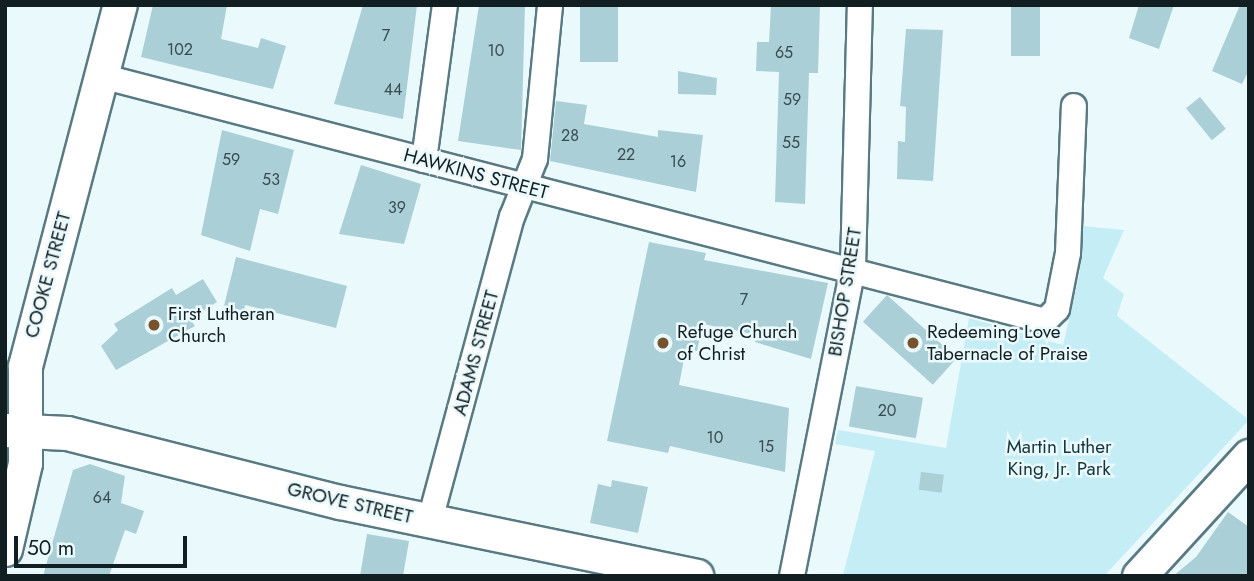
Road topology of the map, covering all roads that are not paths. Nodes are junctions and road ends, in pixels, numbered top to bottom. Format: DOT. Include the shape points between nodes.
graph roads {
  1 [pos="120,5"];
  2 [pos="445,5"];
  3 [pos="551,5"];
  4 [pos="860,5"];
  5 [pos="101,76"];
  6 [pos="1074,106"];
  7 [pos="424,160"];
  8 [pos="525,186"];
  9 [pos="853,268"];
  10 [pos="14,430"];
  11 [pos="1249,456"];
  12 [pos="430,520"];
  13 [pos="5,549"];
  14 [pos="696,576"];
  15 [pos="792,576"];
  16 [pos="1139,576"];
  1 -- 5 [label="main road, COOKE STREET"];
  2 -- 7 [label="street"];
  3 -- 8 [label="street, ADAMS STREET" via="537,151"];
  4 -- 9 [label="street, BISHOP STREET"];
  5 -- 7 [label="street, HAWKINS STREET"];
  5 -- 10 [label="main road, COOKE STREET" via="25,366"];
  6 -- 9 [label="street, HAWKINS STREET" via="1068,253 1052,318"];
  7 -- 8 [label="street, HAWKINS STREET"];
  8 -- 9 [label="street, HAWKINS STREET"];
  8 -- 12 [label="street, ADAMS STREET"];
  9 -- 15 [label="street, BISHOP STREET"];
  10 -- 12 [label="main road, GROVE STREET" via="93,439"];
  10 -- 13 [label="main road, COOKE STREET" via="24,472"];
  11 -- 16 [label="main road"];
  12 -- 14 [label="main road, GROVE STREET"];
}
